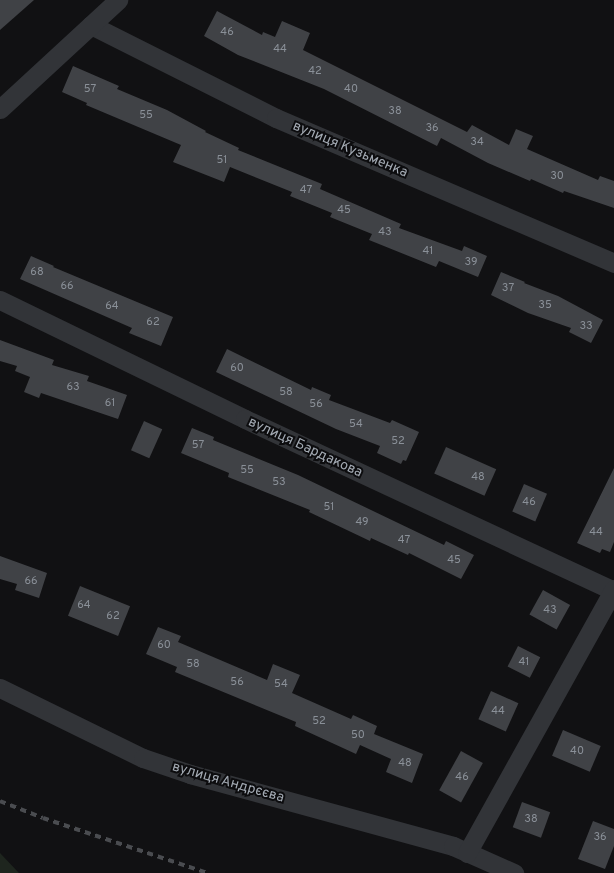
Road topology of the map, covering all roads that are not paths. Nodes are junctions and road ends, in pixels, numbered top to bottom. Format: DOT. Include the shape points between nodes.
graph roads {
  1 [pos="118,0"];
  2 [pos="91,25"];
  3 [pos="0,109"];
  4 [pos="614,263"];
  5 [pos="0,300"];
  6 [pos="614,590"];
  7 [pos="0,688"];
  8 [pos="466,852"];
  9 [pos="514,873"];
  1 -- 2 [label="street"];
  2 -- 3 [label="street"];
  2 -- 4 [label="street, вулиця Кузьменка" via="276,118"];
  5 -- 6 [label="street, вулиця Бардакова" via="245,420"];
  6 -- 8 [label="street"];
  7 -- 8 [label="street, вулиця Андрєєва" via="142,758"];
  8 -- 9 [label="street, вулиця Андрєєва"];
}
